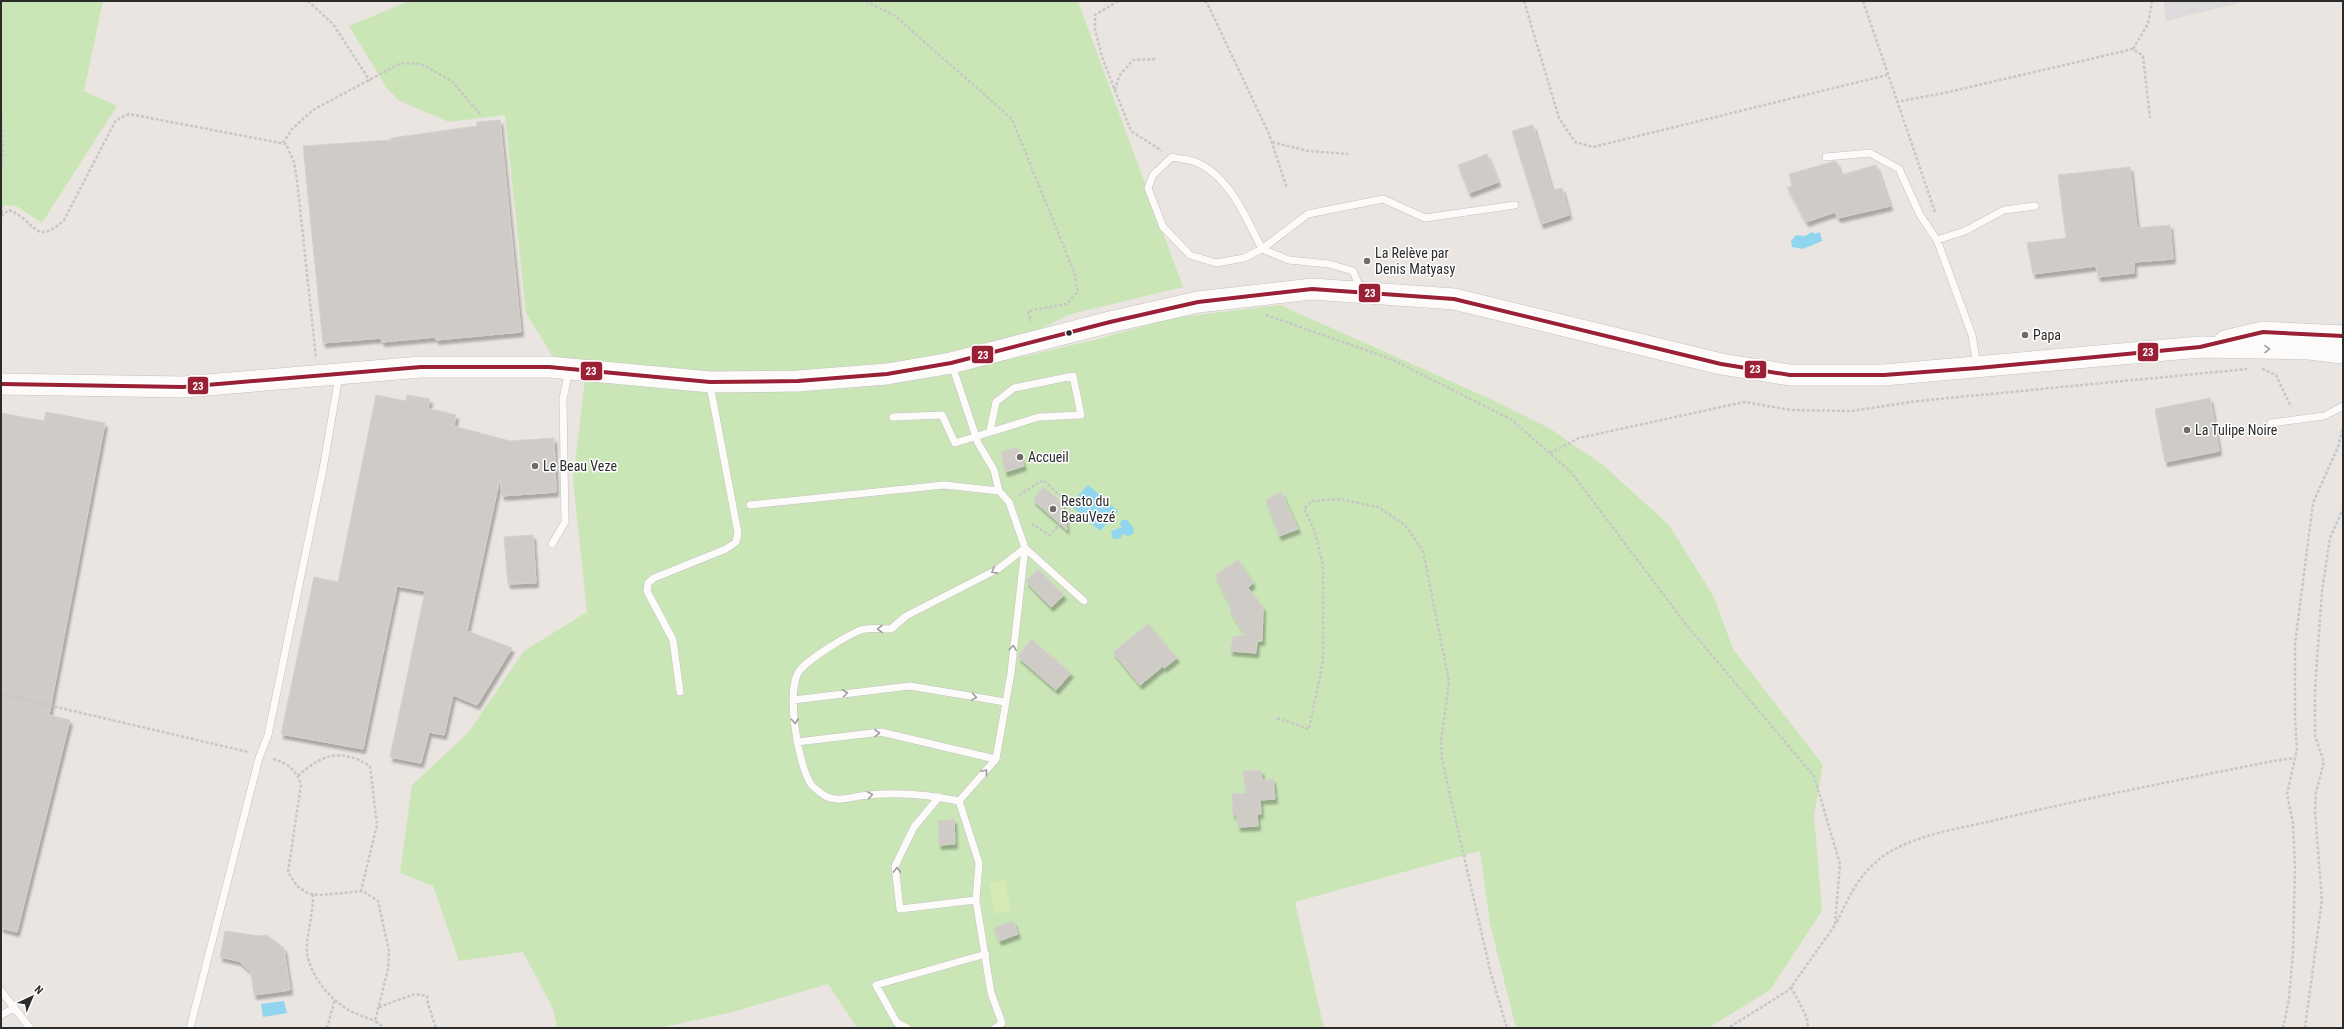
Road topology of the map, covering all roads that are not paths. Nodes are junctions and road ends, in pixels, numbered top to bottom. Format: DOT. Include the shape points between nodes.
graph roads {
  1 [pos="1826,157"];
  2 [pos="1515,206"];
  3 [pos="2035,206"];
  4 [pos="1938,240"];
  5 [pos="1262,249"];
  6 [pos="1362,292"];
  7 [pos="2343,336"];
  8 [pos="2200,347"];
  9 [pos="2343,353"];
  10 [pos="951,363"];
  11 [pos="1978,368"];
  12 [pos="569,370"];
  13 [pos="340,373"];
  14 [pos="710,382"];
  15 [pos="1,384"];
  16 [pos="2343,406"];
  17 [pos="893,417"];
  18 [pos="2271,423"];
  19 [pos="990,431"];
  20 [pos="976,438"];
  21 [pos="999,491"];
  22 [pos="750,505"];
  23 [pos="552,544"];
  24 [pos="1025,548"];
  25 [pos="1084,601"];
  26 [pos="680,692"];
  27 [pos="793,700"];
  28 [pos="1005,702"];
  29 [pos="797,742"];
  30 [pos="995,759"];
  31 [pos="939,797"];
  32 [pos="959,801"];
  33 [pos="976,900"];
  34 [pos="986,954"];
  35 [pos="1,991"];
  36 [pos="14,1008"];
  37 [pos="1,1015"];
  38 [pos="30,1028"];
  39 [pos="190,1028"];
  40 [pos="907,1028"];
  41 [pos="995,1028"];
  1 -- 4 [label="lane" via="1870,153 1899,168 1920,215"];
  2 -- 5 [label="lane" via="1425,218 1383,199 1308,214"];
  3 -- 4 [label="lane" via="2004,210 1965,231"];
  4 -- 11 [label="lane" via="1972,335"];
  5 -- 5 [label="lane" via="1244,258 1216,264 1190,255 1163,227 1148,188 1154,175 1172,157 1194,161 1217,176 1234,198"];
  5 -- 6 [label="lane" via="1289,260 1329,264 1353,270"];
  6 -- 10 [label="main road" via="1312,289 1198,302"];
  6 -- 11 [label="main road" via="1454,299 1721,364 1790,375 1884,374"];
  7 -- 8 [label="main road" via="2263,332"];
  8 -- 9 [label="main road, one-way" via="2309,349"];
  8 -- 11 [label="main road"];
  10 -- 14 [label="main road" via="887,374 798,381"];
  10 -- 20 [label="lane"];
  12 -- 13 [label="main road" via="549,367 421,367"];
  12 -- 14 [label="main road"];
  12 -- 23 [label="lane" via="563,399 565,522"];
  13 -- 15 [label="main road" via="183,386"];
  13 -- 39 [label="lane" via="268,735 260,756"];
  14 -- 26 [label="lane" via="738,533 736,542 726,549 654,578 648,584 647,592 673,640"];
  16 -- 18 [label="lane" via="2324,416"];
  17 -- 20 [label="lane" via="942,416 955,443"];
  19 -- 20 [label="lane" via="996,402 1014,388 1073,376 1081,415 1039,417"];
  20 -- 21 [label="lane" via="994,470"];
  21 -- 22 [label="lane" via="944,485"];
  21 -- 24 [label="lane" via="1009,502"];
  24 -- 25 [label="lane"];
  24 -- 27 [label="lane, one-way" via="998,569 906,616 891,629 861,630 815,657 799,671"];
  28 -- 24 [label="lane, one-way"];
  27 -- 28 [label="lane, one-way" via="910,686"];
  27 -- 29 [label="lane, one-way"];
  28 -- 30 [label="lane"];
  29 -- 30 [label="lane, one-way" via="881,732"];
  29 -- 31 [label="lane, one-way" via="811,784 826,796 841,800 885,792"];
  32 -- 30 [label="lane, one-way"];
  31 -- 32 [label="lane"];
  33 -- 31 [label="lane, one-way" via="900,909 895,866 914,827"];
  32 -- 33 [label="lane" via="979,863"];
  33 -- 34 [label="lane"];
  34 -- 40 [label="lane" via="876,985 897,1023"];
  34 -- 41 [label="lane" via="991,993 1002,1022"];
  35 -- 36 [label="lane"];
  36 -- 37 [label="lane"];
  36 -- 38 [label="lane"];
}
